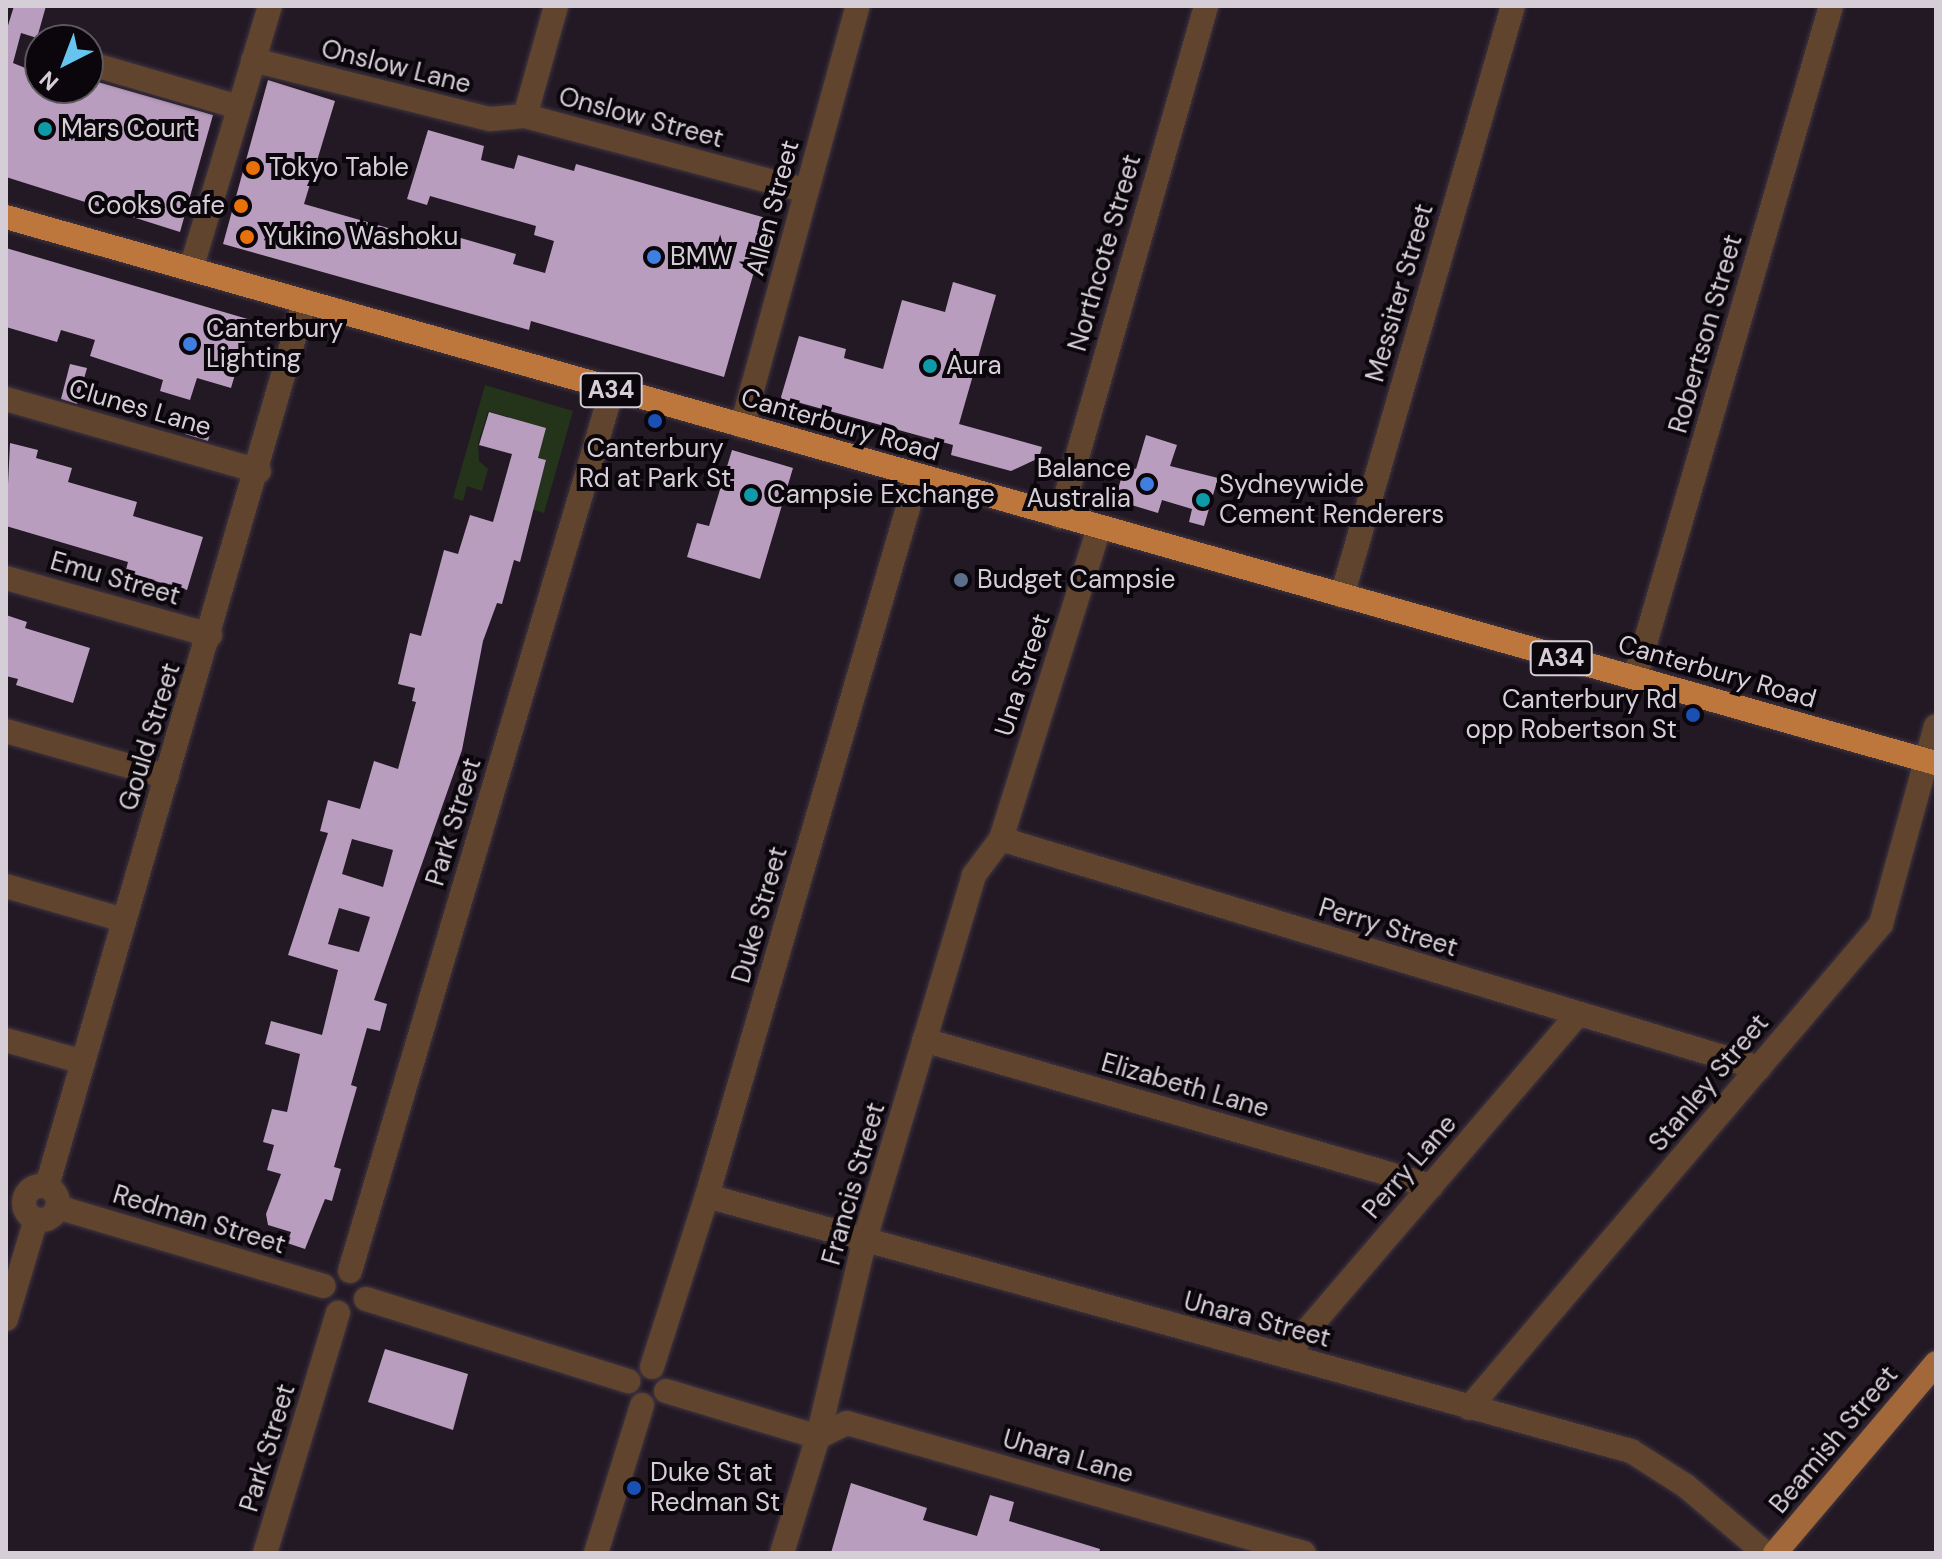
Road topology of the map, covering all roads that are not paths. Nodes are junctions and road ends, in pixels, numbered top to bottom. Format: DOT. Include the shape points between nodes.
graph roads {
  1 [pos="270,6"];
  2 [pos="556,6"];
  3 [pos="858,6"];
  4 [pos="1206,6"];
  5 [pos="1513,6"];
  6 [pos="1831,6"];
  7 [pos="253,60"];
  8 [pos="104,68"];
  9 [pos="238,107"];
  10 [pos="525,116"];
  11 [pos="806,191"];
  12 [pos="6,217"];
  13 [pos="191,269"];
  14 [pos="304,303"];
  15 [pos="612,390"];
  16 [pos="6,399"];
  17 [pos="742,426"];
  18 [pos="259,471"];
  19 [pos="917,477"];
  20 [pos="1060,517"];
  21 [pos="1099,528"];
  22 [pos="6,578"];
  23 [pos="1342,596"];
  24 [pos="210,635"];
  25 [pos="1635,678"];
  26 [pos="1936,726"];
  27 [pos="6,731"];
  28 [pos="1931,762"];
  29 [pos="167,777"];
  30 [pos="1001,839"];
  31 [pos="6,886"];
  32 [pos="124,920"];
  33 [pos="1577,1015"];
  34 [pos="6,1040"];
  35 [pos="924,1040"];
  36 [pos="83,1062"];
  37 [pos="1759,1068"];
  38 [pos="1431,1186"];
  39 [pos="707,1196"];
  40 [pos="35,1199"];
  41 [pos="864,1242"];
  42 [pos="350,1271"];
  43 [pos="324,1286"];
  44 [pos="366,1299"];
  45 [pos="338,1313"];
  46 [pos="6,1319"];
  47 [pos="1285,1356"];
  48 [pos="1936,1363"];
  49 [pos="652,1367"];
  50 [pos="628,1381"];
  51 [pos="666,1391"];
  52 [pos="642,1405"];
  53 [pos="1469,1408"];
  54 [pos="818,1437"];
  55 [pos="265,1553"];
  56 [pos="596,1553"];
  57 [pos="782,1553"];
  58 [pos="1304,1553"];
  59 [pos="1765,1553"];
  60 [pos="1775,1553"];
  1 -- 7 [label="street"];
  2 -- 10 [label="street, Onslow Street"];
  3 -- 11 [label="street, Allen Street"];
  4 -- 20 [label="street, Northcote Street"];
  5 -- 23 [label="street, Messiter Street"];
  6 -- 25 [label="street, Robertson Street"];
  7 -- 9 [label="street"];
  7 -- 10 [label="street, Onslow Lane" via="490,119"];
  8 -- 9 [label="street"];
  9 -- 13 [label="street"];
  10 -- 11 [label="street, Onslow Street"];
  11 -- 17 [label="street, Allen Street"];
  12 -- 13 [label="highway, Canterbury Road / A34"];
  13 -- 14 [label="highway, Canterbury Road / A34"];
  14 -- 15 [label="highway, Canterbury Road / A34"];
  14 -- 18 [label="street, Gould Street"];
  15 -- 17 [label="highway, Canterbury Road / A34"];
  15 -- 42 [label="street, Park Street"];
  16 -- 18 [label="street, Clunes Lane"];
  17 -- 19 [label="highway, Canterbury Road / A34"];
  18 -- 24 [label="street, Gould Street"];
  19 -- 20 [label="highway, Canterbury Road / A34"];
  19 -- 39 [label="street, Duke Street"];
  20 -- 21 [label="highway, Canterbury Road / A34"];
  21 -- 23 [label="highway, Canterbury Road / A34"];
  21 -- 30 [label="street, Una Street"];
  22 -- 24 [label="street, Emu Street"];
  23 -- 25 [label="highway, Canterbury Road / A34"];
  24 -- 29 [label="street, Gould Street"];
  25 -- 28 [label="highway, Canterbury Road / A34"];
  26 -- 28 [label="street, Stanley Street"];
  27 -- 29 [label="street"];
  28 -- 37 [label="street, Stanley Street" via="1881,924"];
  29 -- 32 [label="street, Gould Street"];
  30 -- 33 [label="street, Perry Street"];
  30 -- 35 [label="street, Francis Street" via="974,875"];
  31 -- 32 [label="street"];
  32 -- 36 [label="street, Gould Street"];
  33 -- 37 [label="street, Perry Street"];
  33 -- 38 [label="street, Perry Lane"];
  34 -- 36 [label="street"];
  35 -- 38 [label="street, Elizabeth Lane"];
  35 -- 41 [label="street, Francis Street"];
  36 -- 40 [label="street, Gould Street"];
  37 -- 53 [label="street, Stanley Street"];
  38 -- 47 [label="street, Perry Lane"];
  39 -- 41 [label="street, Unara Street"];
  39 -- 49 [label="street, Duke Street"];
  40 -- 43 [label="street, Redman Street"];
  40 -- 46 [label="street, Gould Street"];
  41 -- 47 [label="street, Unara Street"];
  41 -- 54 [label="street, Francis Street"];
  42 -- 43 [label="street" via="335,1272"];
  42 -- 44 [label="street" via="366,1284"];
  43 -- 45 [label="street" via="326,1304"];
  44 -- 45 [label="street" via="352,1313"];
  44 -- 50 [label="street"];
  45 -- 55 [label="street, Park Street"];
  47 -- 53 [label="street, Unara Street"];
  48 -- 60 [label="main road, Beamish Street"];
  49 -- 50 [label="street" via="639,1367"];
  49 -- 51 [label="street" via="662,1373"];
  50 -- 52 [label="street" via="629,1393"];
  51 -- 52 [label="street" via="654,1404"];
  51 -- 54 [label="street"];
  52 -- 56 [label="street"];
  53 -- 59 [label="street, Unara Street" via="1655,1462"];
  54 -- 57 [label="street, Francis Street"];
  54 -- 58 [label="street, Unara Lane" via="847,1423"];
}
